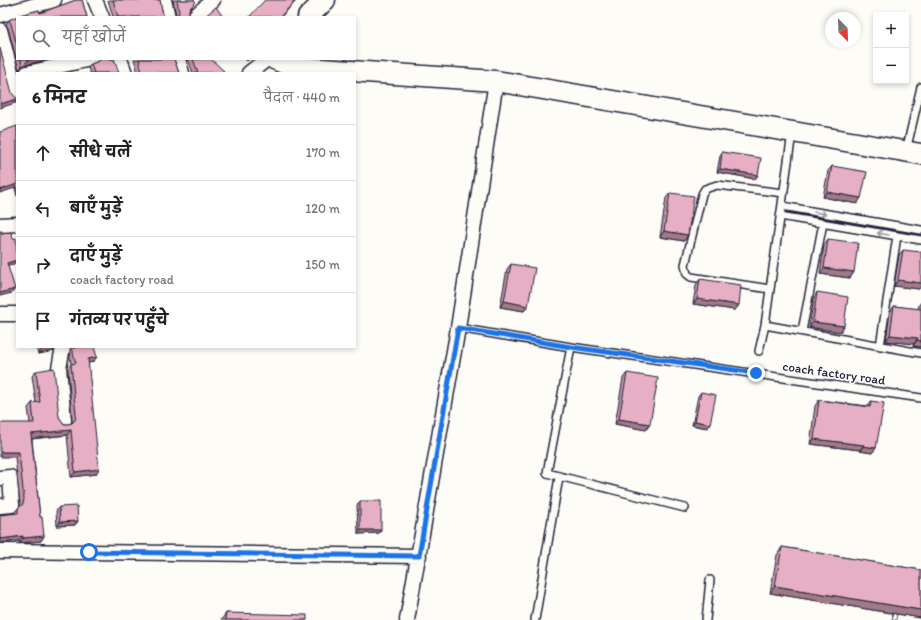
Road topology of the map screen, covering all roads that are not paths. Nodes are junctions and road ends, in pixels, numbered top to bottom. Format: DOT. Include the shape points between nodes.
graph roads {
  1 [pos="54,0"];
  2 [pos="95,0"];
  3 [pos="164,0"];
  4 [pos="213,0"];
  5 [pos="325,0"];
  6 [pos="0,15"];
  7 [pos="102,16"];
  8 [pos="168,16"];
  9 [pos="195,16"];
  10 [pos="309,16"];
  11 [pos="0,30"];
  12 [pos="2,45"];
  13 [pos="90,60"];
  14 [pos="120,60"];
  15 [pos="178,60"];
  16 [pos="266,60"];
  17 [pos="276,60"];
  18 [pos="78,68"];
  19 [pos="37,72"];
  20 [pos="125,72"];
  21 [pos="182,72"];
  22 [pos="250,72"];
  23 [pos="15,76"];
  24 [pos="496,81"];
  25 [pos="921,87"];
  26 [pos="792,132"];
  27 [pos="914,153"];
  28 [pos="784,193"];
  29 [pos="782,206"];
  30 [pos="780,216"];
  31 [pos="823,223"];
  32 [pos="16,224"];
  33 [pos="0,225"];
  34 [pos="921,230"];
  35 [pos="897,236"];
  36 [pos="921,240"];
  37 [pos="770,289"];
  38 [pos="0,314"];
  39 [pos="16,314"];
  40 [pos="765,325"];
  41 [pos="458,328"];
  42 [pos="802,332"];
  43 [pos="880,346"];
  44 [pos="571,347"];
  45 [pos="63,348"];
  46 [pos="759,351"];
  47 [pos="921,353"];
  48 [pos="921,398"];
  49 [pos="64,421"];
  50 [pos="560,477"];
  51 [pos="0,478"];
  52 [pos="0,506"];
  53 [pos="685,508"];
  54 [pos="0,551"];
  55 [pos="419,556"];
  56 [pos="710,580"];
  57 [pos="407,620"];
  58 [pos="534,620"];
  59 [pos="706,620"];
  1 -- 6 [label="street"];
  2 -- 7 [label="street"];
  3 -- 8 [label="street"];
  4 -- 9 [label="street"];
  5 -- 10 [label="street"];
  11 -- 12 [label="street"];
  12 -- 23 [label="street"];
  13 -- 18 [label="street"];
  14 -- 20 [label="street"];
  15 -- 21 [label="street"];
  16 -- 22 [label="street"];
  17 -- 24 [label="street" via="293,67"];
  18 -- 19 [label="street"];
  24 -- 26 [label="street"];
  24 -- 41 [label="street"];
  25 -- 27 [label="lane"];
  26 -- 27 [label="street"];
  26 -- 28 [label="lane"];
  28 -- 29 [label="lane"];
  28 -- 37 [label="lane" via="717,185 706,189 702,194 685,265 687,274 691,276"];
  29 -- 30 [label="lane"];
  29 -- 34 [label="lane, one-way"];
  30 -- 31 [label="lane"];
  30 -- 37 [label="lane"];
  35 -- 31 [label="lane, one-way"];
  31 -- 42 [label="lane"];
  32 -- 33 [label="street"];
  35 -- 36 [label="lane"];
  35 -- 43 [label="lane"];
  37 -- 40 [label="lane"];
  38 -- 39 [label="street"];
  40 -- 42 [label="lane"];
  40 -- 46 [label="lane"];
  41 -- 44 [label="lane, coach factory road"];
  41 -- 55 [label="street"];
  42 -- 43 [label="lane"];
  43 -- 47 [label="lane"];
  44 -- 48 [label="lane, coach factory road"];
  44 -- 50 [label="lane" via="547,474"];
  45 -- 49 [label="street" via="59,368"];
  50 -- 53 [label="lane"];
  50 -- 58 [label="lane"];
  51 -- 52 [label="street" via="10,477 12,505"];
  54 -- 55 [label="street"];
  55 -- 57 [label="street"];
  56 -- 59 [label="lane"];
}
